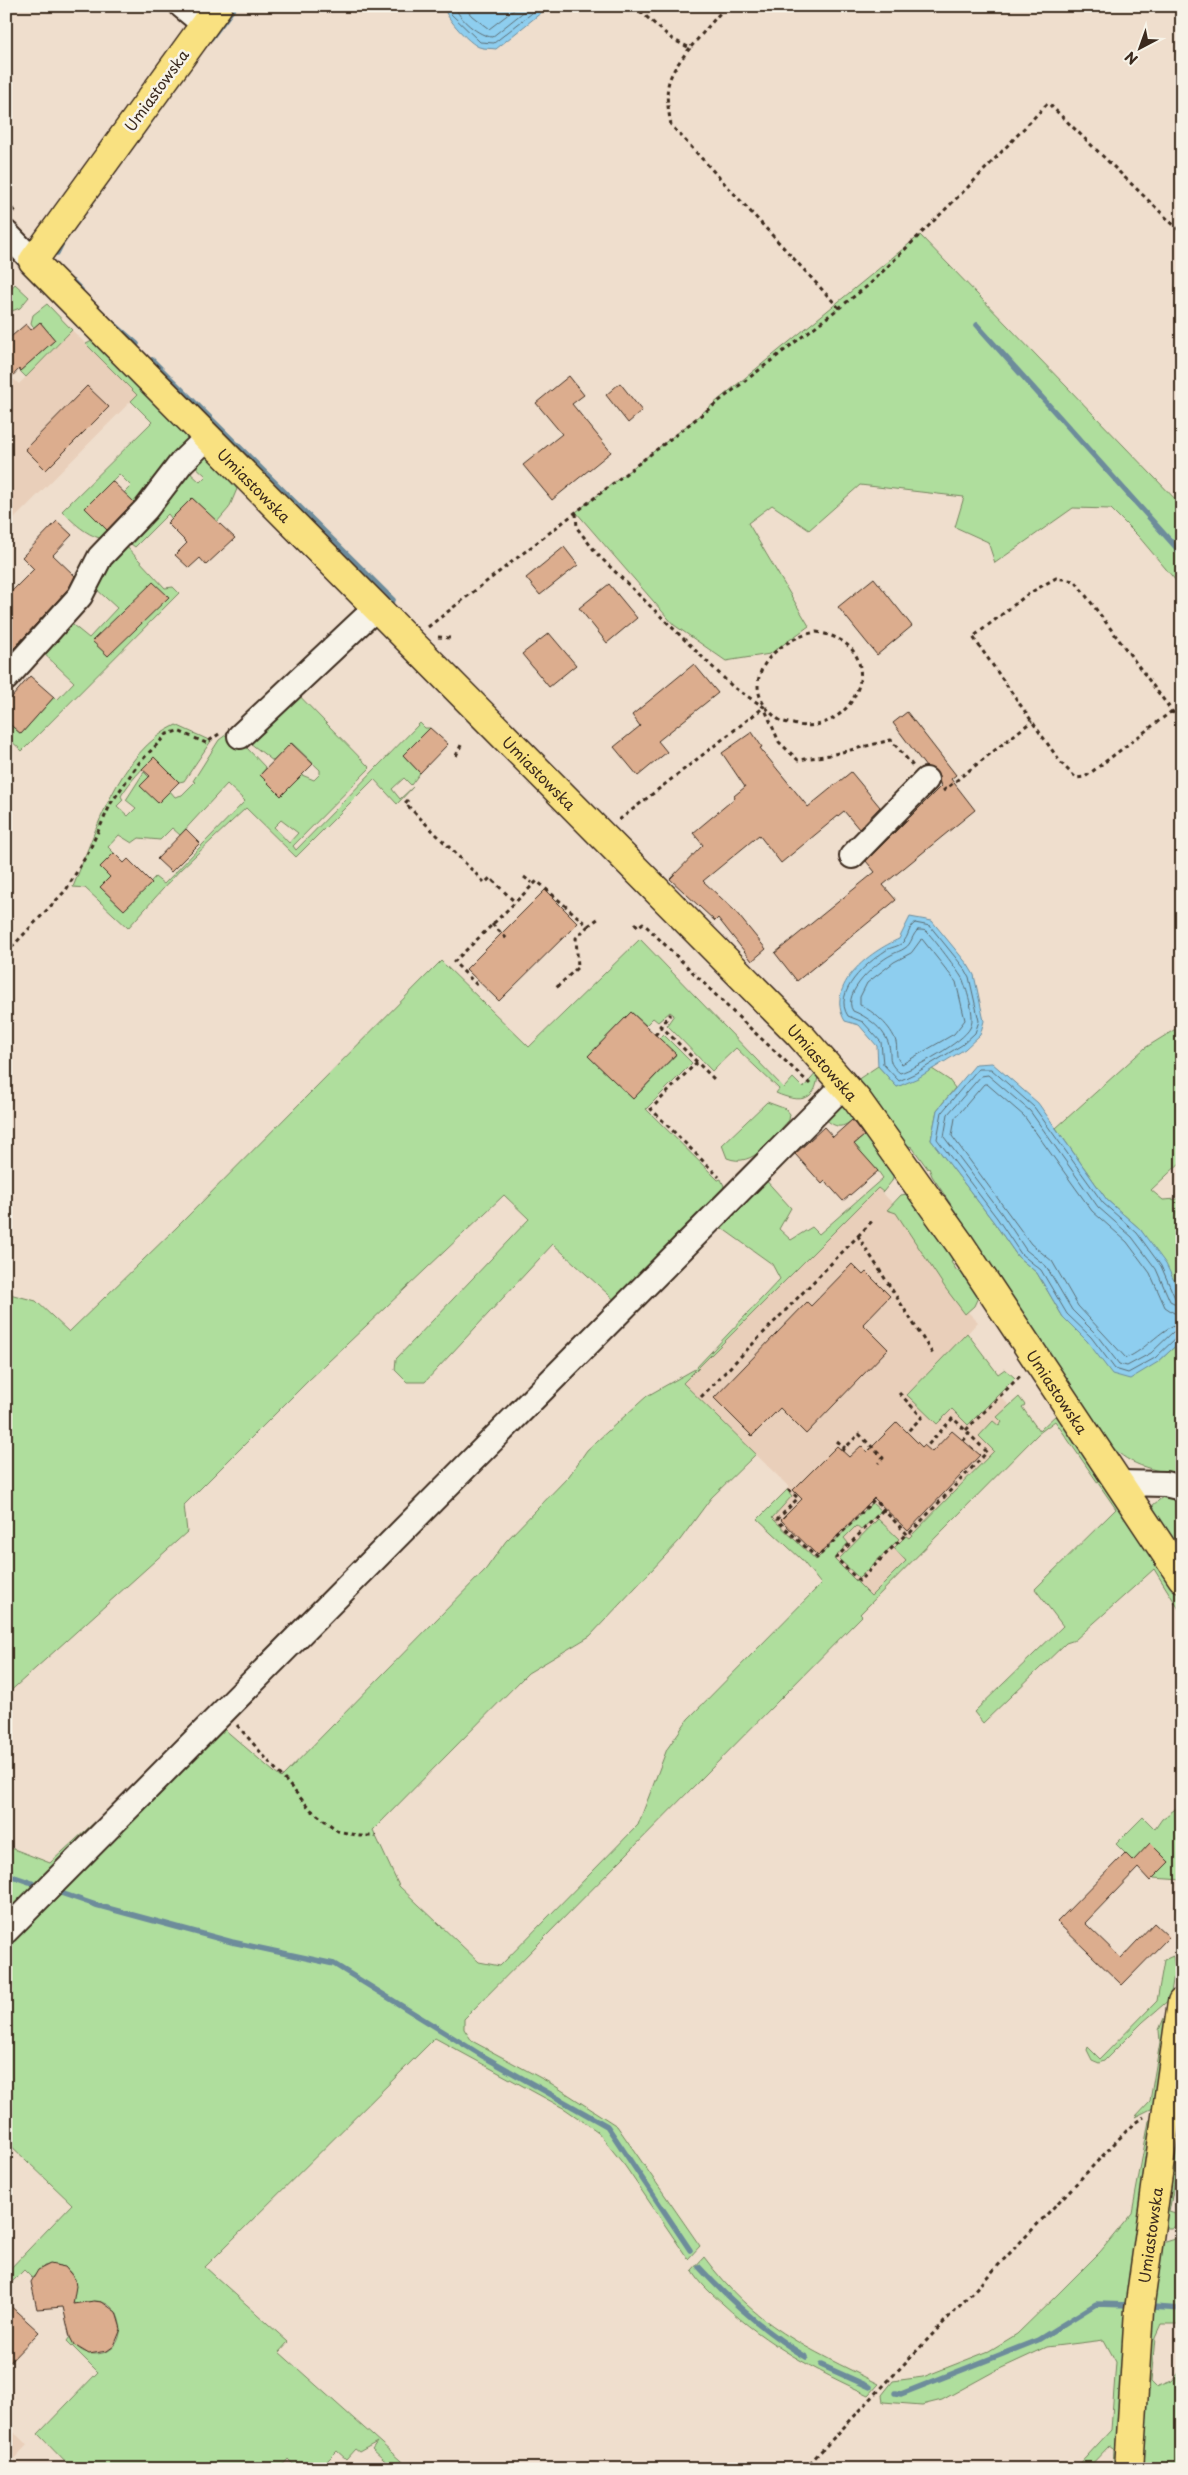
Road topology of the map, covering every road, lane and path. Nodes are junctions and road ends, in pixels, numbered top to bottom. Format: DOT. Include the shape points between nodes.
graph roads {
  1 [pos="182,6"];
  2 [pos="634,6"];
  3 [pos="726,6"];
  4 [pos="212,16"];
  5 [pos="690,48"];
  6 [pos="6,202"];
  7 [pos="13,224"];
  8 [pos="1182,233"];
  9 [pos="33,261"];
  10 [pos="839,308"];
  11 [pos="208,437"];
  12 [pos="576,512"];
  13 [pos="376,608"];
  14 [pos="409,641"];
  15 [pos="6,678"];
  16 [pos="764,707"];
  17 [pos="1172,711"];
  18 [pos="1032,721"];
  19 [pos="1182,723"];
  20 [pos="231,734"];
  21 [pos="462,744"];
  22 [pos="456,756"];
  23 [pos="926,780"];
  24 [pos="408,800"];
  25 [pos="601,834"];
  26 [pos="852,856"];
  27 [pos="524,876"];
  28 [pos="532,883"];
  29 [pos="514,901"];
  30 [pos="598,918"];
  31 [pos="635,923"];
  32 [pos="492,924"];
  33 [pos="588,926"];
  34 [pos="507,939"];
  35 [pos="6,953"];
  36 [pos="477,985"];
  37 [pos="556,988"];
  38 [pos="671,1014"];
  39 [pos="662,1027"];
  40 [pos="655,1035"];
  41 [pos="697,1062"];
  42 [pos="715,1080"];
  43 [pos="844,1085"];
  44 [pos="816,1089"];
  45 [pos="719,1177"];
  46 [pos="873,1220"];
  47 [pos="858,1236"];
  48 [pos="934,1356"];
  49 [pos="1025,1378"];
  50 [pos="898,1393"];
  51 [pos="702,1397"];
  52 [pos="966,1430"];
  53 [pos="907,1432"];
  54 [pos="969,1434"];
  55 [pos="837,1441"];
  56 [pos="962,1441"];
  57 [pos="871,1446"];
  58 [pos="926,1447"];
  59 [pos="866,1451"];
  60 [pos="878,1463"];
  61 [pos="1120,1483"];
  62 [pos="788,1488"];
  63 [pos="1182,1488"];
  64 [pos="883,1510"];
  65 [pos="906,1534"];
  66 [pos="1182,1578"];
  67 [pos="225,1712"];
  68 [pos="376,1836"];
  69 [pos="6,1931"];
  70 [pos="1182,2002"];
  71 [pos="1166,2113"];
  72 [pos="804,2469"];
  73 [pos="1129,2469"];
  1 -- 4 [label="street"];
  2 -- 5 [label="path" via="672,39"];
  3 -- 5 [label="path"];
  4 -- 9 [label="main road, Umiastowska"];
  5 -- 10 [label="path" via="672,70 665,94 671,125"];
  6 -- 7 [label="path"];
  7 -- 9 [label="street"];
  8 -- 10 [label="path" via="1048,103 870,284"];
  9 -- 11 [label="main road, Umiastowska"];
  10 -- 12 [label="path"];
  11 -- 13 [label="main road, Umiastowska"];
  11 -- 15 [label="street" via="182,462 146,509 100,557 80,596"];
  12 -- 14 [label="path"];
  12 -- 16 [label="path" via="577,528 597,554 733,687"];
  13 -- 14 [label="main road, Umiastowska"];
  13 -- 20 [label="street"];
  14 -- 25 [label="main road, Umiastowska"];
  16 -- 16 [label="path" via="758,694 762,668 773,652 788,641 816,632 832,635 847,643 857,656 861,670 860,686 843,711 830,720 816,726 800,726 781,721"];
  16 -- 23 [label="path" via="779,742 798,760 891,740"];
  16 -- 25 [label="path"];
  17 -- 18 [label="path" via="1084,777 1076,778 1061,763"];
  17 -- 18 [label="path" via="1075,582 1056,578 1028,594 973,637"];
  17 -- 19 [label="path"];
  18 -- 23 [label="path" via="945,792 934,790"];
  20 -- 35 [label="path" via="206,743 178,732 167,734 139,763 111,803 89,851 66,890"];
  21 -- 22 [label="path"];
  23 -- 26 [label="street"];
  24 -- 29 [label="path" via="405,803 485,882 490,878"];
  25 -- 43 [label="main road, Umiastowska" via="799,1034"];
  27 -- 28 [label="path"];
  28 -- 29 [label="path"];
  28 -- 33 [label="path" via="542,883"];
  29 -- 32 [label="path"];
  30 -- 33 [label="path"];
  31 -- 44 [label="path" via="638,927 643,923"];
  32 -- 34 [label="path"];
  32 -- 36 [label="path" via="454,962"];
  33 -- 37 [label="path" via="576,938 578,967"];
  38 -- 39 [label="path"];
  39 -- 40 [label="path"];
  39 -- 41 [label="path"];
  41 -- 42 [label="path"];
  41 -- 45 [label="path" via="651,1109"];
  43 -- 61 [label="main road, Umiastowska" via="960,1244"];
  43 -- 67 [label="street"];
  46 -- 47 [label="path"];
  47 -- 48 [label="path"];
  47 -- 51 [label="path"];
  49 -- 52 [label="path" via="1021,1376"];
  50 -- 53 [label="path" via="922,1416"];
  52 -- 54 [label="path"];
  52 -- 58 [label="path" via="953,1418"];
  54 -- 56 [label="path"];
  54 -- 65 [label="path" via="988,1452"];
  55 -- 57 [label="path" via="844,1450 859,1434"];
  57 -- 59 [label="path"];
  57 -- 60 [label="path" via="883,1458"];
  61 -- 63 [label="street" via="1166,1484"];
  61 -- 66 [label="main road, Umiastowska"];
  62 -- 64 [label="path" via="798,1498 777,1520 817,1558 874,1500"];
  64 -- 65 [label="path"];
  64 -- 65 [label="path" via="836,1558 859,1581"];
  67 -- 68 [label="path" via="311,1810 338,1831"];
  67 -- 69 [label="street"];
  70 -- 71 [label="main road, Umiastowska"];
  71 -- 72 [label="path" via="1146,2115 1133,2124"];
  71 -- 73 [label="main road, Umiastowska" via="1139,2310"];
}
